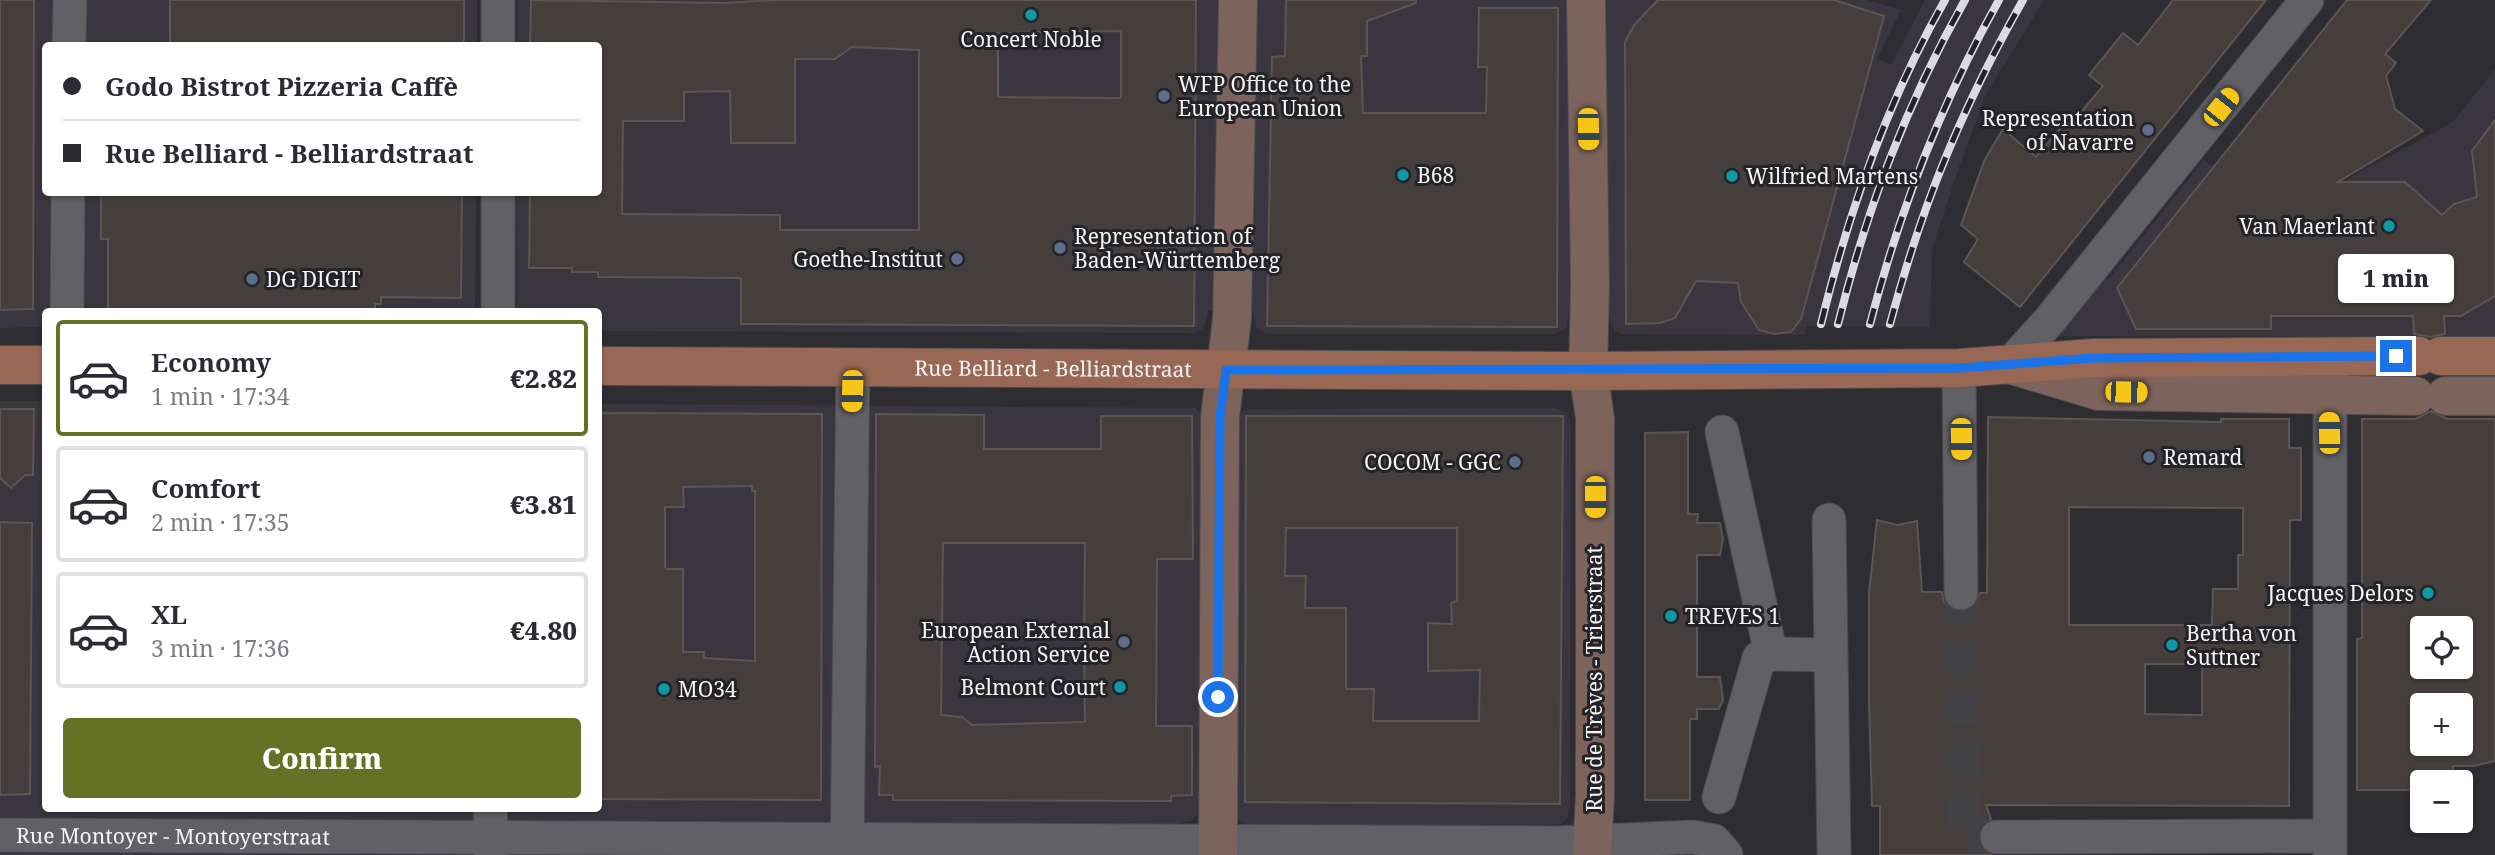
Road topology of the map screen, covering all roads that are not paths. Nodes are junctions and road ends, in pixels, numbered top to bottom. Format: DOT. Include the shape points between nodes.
graph roads {
  1 [pos="70,0"];
  2 [pos="498,0"];
  3 [pos="1238,0"];
  4 [pos="1586,0"];
  5 [pos="2308,0"];
  6 [pos="69,42"];
  7 [pos="498,42"];
  8 [pos="68,196"];
  9 [pos="498,196"];
  10 [pos="67,308"];
  11 [pos="498,308"];
  12 [pos="2330,355"];
  13 [pos="2495,356"];
  14 [pos="2010,364"];
  15 [pos="0,365"];
  16 [pos="42,365"];
  17 [pos="602,366"];
  18 [pos="853,367"];
  19 [pos="1959,368"];
  20 [pos="1226,370"];
  21 [pos="1588,371"];
  22 [pos="2330,396"];
  23 [pos="2495,396"];
  24 [pos="1722,432"];
  25 [pos="1829,520"];
  26 [pos="1961,593"];
  27 [pos="1771,654"];
  28 [pos="1831,655"];
  29 [pos="1719,797"];
  30 [pos="64,833"];
  31 [pos="492,834"];
  32 [pos="0,835"];
  33 [pos="1997,837"];
  34 [pos="2329,846"];
  35 [pos="847,847"];
  36 [pos="1218,848"];
  37 [pos="1592,848"];
  38 [pos="1726,855"];
  39 [pos="1834,855"];
  1 -- 6 [label="street"];
  2 -- 7 [label="street"];
  3 -- 20 [label="street" via="1232,319"];
  4 -- 21 [label="street, Rue de Trèves - Trierstraat"];
  5 -- 14 [label="street"];
  8 -- 10 [label="street"];
  9 -- 11 [label="street"];
  12 -- 13 [label="main road, Rue Belliard - Belliardstraat"];
  12 -- 14 [label="main road, Rue Belliard - Belliardstraat" via="2094,358"];
  12 -- 22 [label="street"];
  14 -- 19 [label="main road, Rue Belliard - Belliardstraat"];
  14 -- 22 [label="street, Rue Belliard - Belliardstraat" via="2099,391"];
  15 -- 16 [label="main road"];
  17 -- 18 [label="main road, Rue Belliard - Belliardstraat"];
  18 -- 20 [label="main road, Rue Belliard - Belliardstraat"];
  18 -- 35 [label="street"];
  19 -- 21 [label="main road, Rue Belliard - Belliardstraat"];
  19 -- 26 [label="street"];
  20 -- 21 [label="main road, Rue Belliard - Belliardstraat"];
  20 -- 36 [label="street" via="1220,417"];
  21 -- 37 [label="street, Rue de Trèves - Trierstraat" via="1595,418"];
  22 -- 23 [label="street, Rue Belliard - Belliardstraat"];
  22 -- 34 [label="street"];
  24 -- 27 [label="street"];
  25 -- 28 [label="street"];
  27 -- 28 [label="street"];
  27 -- 29 [label="street" via="1759,658"];
  28 -- 39 [label="street"];
  30 -- 31 [label="street, Rue Montoyer - Montoyerstraat"];
  30 -- 32 [label="street, Rue Montoyer - Montoyerstraat"];
  31 -- 35 [label="street, Rue Montoyer - Montoyerstraat"];
  33 -- 34 [label="street"];
  35 -- 36 [label="street, Rue Montoyer - Montoyerstraat"];
  36 -- 37 [label="street, Rue Montoyer - Montoyerstraat"];
  37 -- 38 [label="street, Rue Montoyer - Montoyerstraat" via="1692,836 1714,841"];
}
